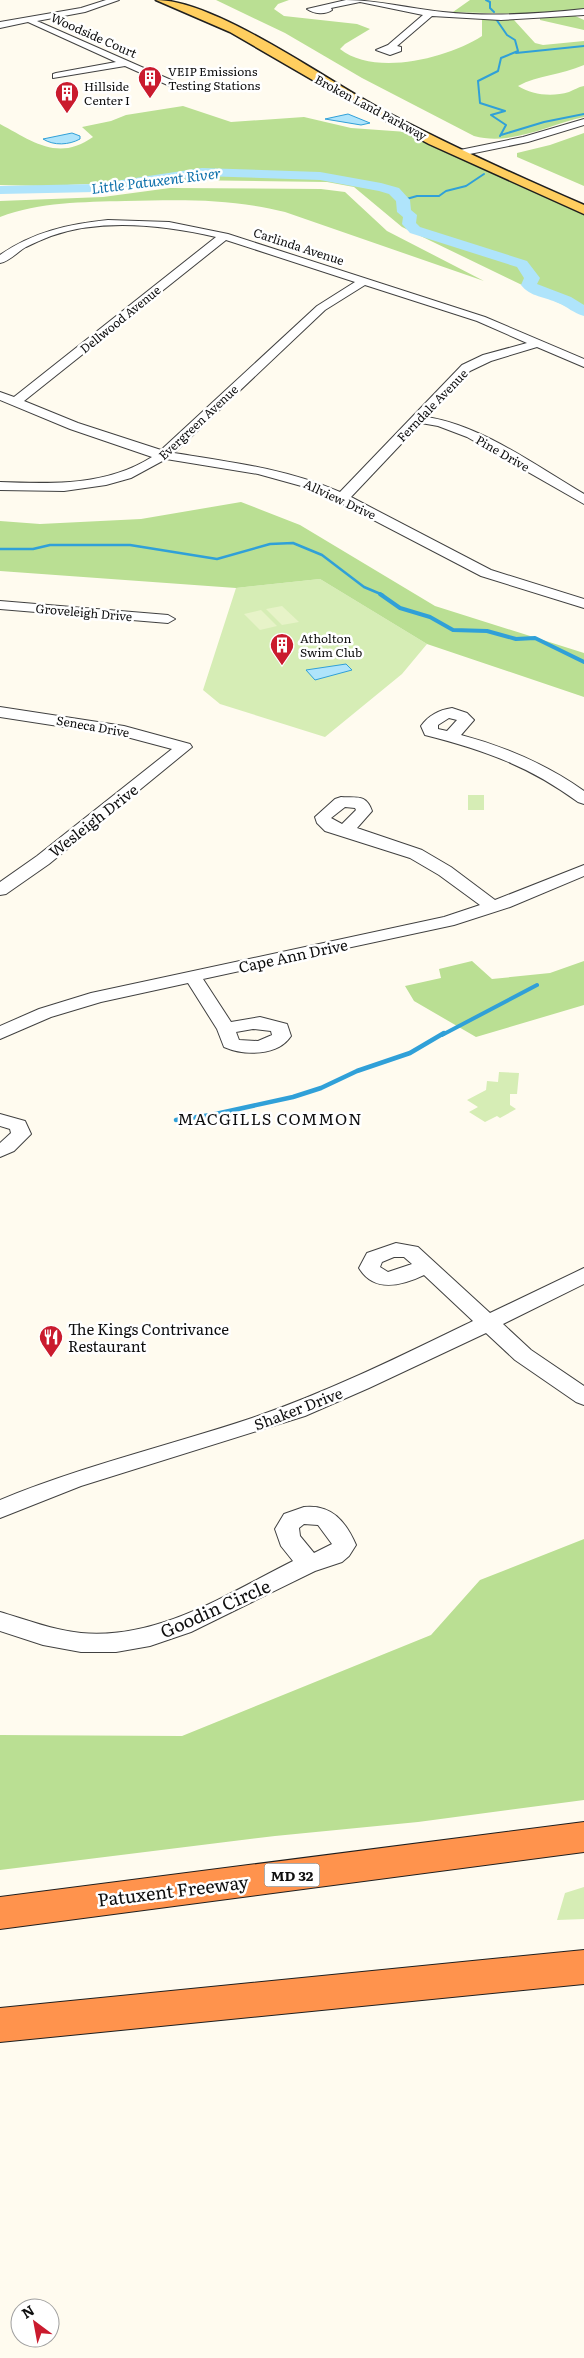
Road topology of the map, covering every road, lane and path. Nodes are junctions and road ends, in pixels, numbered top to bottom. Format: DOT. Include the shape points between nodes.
graph roads {
  1 [pos="100,0"];
  2 [pos="115,0"];
  3 [pos="161,0"];
  4 [pos="360,0"];
  5 [pos="409,0"];
  6 [pos="393,7"];
  7 [pos="326,8"];
  8 [pos="69,12"];
  9 [pos="431,12"];
  10 [pos="584,12"];
  11 [pos="30,21"];
  12 [pos="0,25"];
  13 [pos="391,47"];
  14 [pos="128,63"];
  15 [pos="56,76"];
  16 [pos="175,84"];
  17 [pos="584,122"];
  18 [pos="584,128"];
  19 [pos="464,139"];
  20 [pos="492,153"];
  21 [pos="464,155"];
  22 [pos="584,210"];
  23 [pos="224,236"];
  24 [pos="0,260"];
  25 [pos="364,281"];
  26 [pos="540,343"];
  27 [pos="584,363"];
  28 [pos="0,396"];
  29 [pos="16,402"];
  30 [pos="418,418"];
  31 [pos="164,455"];
  32 [pos="0,486"];
  33 [pos="342,498"];
  34 [pos="584,500"];
  35 [pos="584,604"];
  36 [pos="0,605"];
  37 [pos="168,619"];
  38 [pos="0,712"];
  39 [pos="452,736"];
  40 [pos="184,748"];
  41 [pos="584,799"];
  42 [pos="346,830"];
  43 [pos="584,870"];
  44 [pos="0,890"];
  45 [pos="493,907"];
  46 [pos="193,976"];
  47 [pos="226,1029"];
  48 [pos="0,1033"];
  49 [pos="0,1120"];
  50 [pos="0,1151"];
  51 [pos="424,1267"];
  52 [pos="584,1275"];
  53 [pos="488,1324"];
  54 [pos="584,1397"];
  55 [pos="0,1509"];
  56 [pos="309,1564"];
  57 [pos="0,1621"];
  58 [pos="584,1836"];
  59 [pos="0,1913"];
  60 [pos="584,1967"];
  61 [pos="0,2025"];
  1 -- 8 [label="street"];
  2 -- 8 [label="street"];
  3 -- 21 [label="main road, Broken Land Parkway" via="224,23 346,95"];
  4 -- 6 [label="street"];
  4 -- 7 [label="street"];
  5 -- 6 [label="street"];
  6 -- 9 [label="street"];
  8 -- 11 [label="street"];
  9 -- 10 [label="street" via="515,16"];
  9 -- 13 [label="street"];
  11 -- 12 [label="street"];
  11 -- 14 [label="street, Woodside Court"];
  14 -- 15 [label="street"];
  14 -- 16 [label="street, Woodside Court"];
  17 -- 20 [label="street"];
  18 -- 20 [label="street"];
  19 -- 20 [label="main road"];
  20 -- 21 [label="street"];
  21 -- 22 [label="main road, Broken Land Parkway"];
  23 -- 24 [label="street, Carlinda Avenue" via="178,225 102,225 43,235 21,244"];
  23 -- 25 [label="street, Carlinda Avenue"];
  23 -- 29 [label="street, Dellwood Avenue"];
  25 -- 26 [label="street, Carlinda Avenue" via="489,322"];
  25 -- 31 [label="street, Evergreen Avenue" via="321,308"];
  26 -- 27 [label="street, Carlinda Avenue"];
  26 -- 30 [label="street, Ferndale Avenue" via="466,368"];
  28 -- 29 [label="street, Allview Drive"];
  29 -- 31 [label="street, Allview Drive" via="137,448"];
  30 -- 33 [label="street, Ferndale Avenue"];
  30 -- 34 [label="street, Pine Drive" via="471,434"];
  31 -- 32 [label="street, Evergreen Avenue" via="132,474 93,484"];
  31 -- 33 [label="street, Allview Drive" via="279,474"];
  33 -- 35 [label="street, Allview Drive" via="486,573"];
  36 -- 37 [label="street, Groveleigh Drive"];
  38 -- 40 [label="street, Seneca Drive" via="108,728"];
  39 -- 41 [label="street" via="530,763"];
  40 -- 44 [label="street, Wesleigh Drive" via="43,860"];
  42 -- 45 [label="street" via="416,854"];
  43 -- 45 [label="street, Cape Ann Drive"];
  45 -- 46 [label="street, Cape Ann Drive" via="424,927"];
  46 -- 47 [label="street"];
  46 -- 48 [label="street, Cape Ann Drive" via="97,997"];
  49 -- 50 [label="street" via="18,1126 21,1134"];
  51 -- 53 [label="street"];
  52 -- 53 [label="street, Shaker Drive"];
  53 -- 54 [label="street" via="542,1369"];
  53 -- 55 [label="street, Shaker Drive" via="297,1411 114,1466"];
  56 -- 57 [label="street, Goodin Circle" via="196,1621 139,1640 106,1644 76,1642 46,1637"];
  58 -- 59 [label="highway, Patuxent Freeway / MD 32"];
  60 -- 61 [label="highway"];
}
